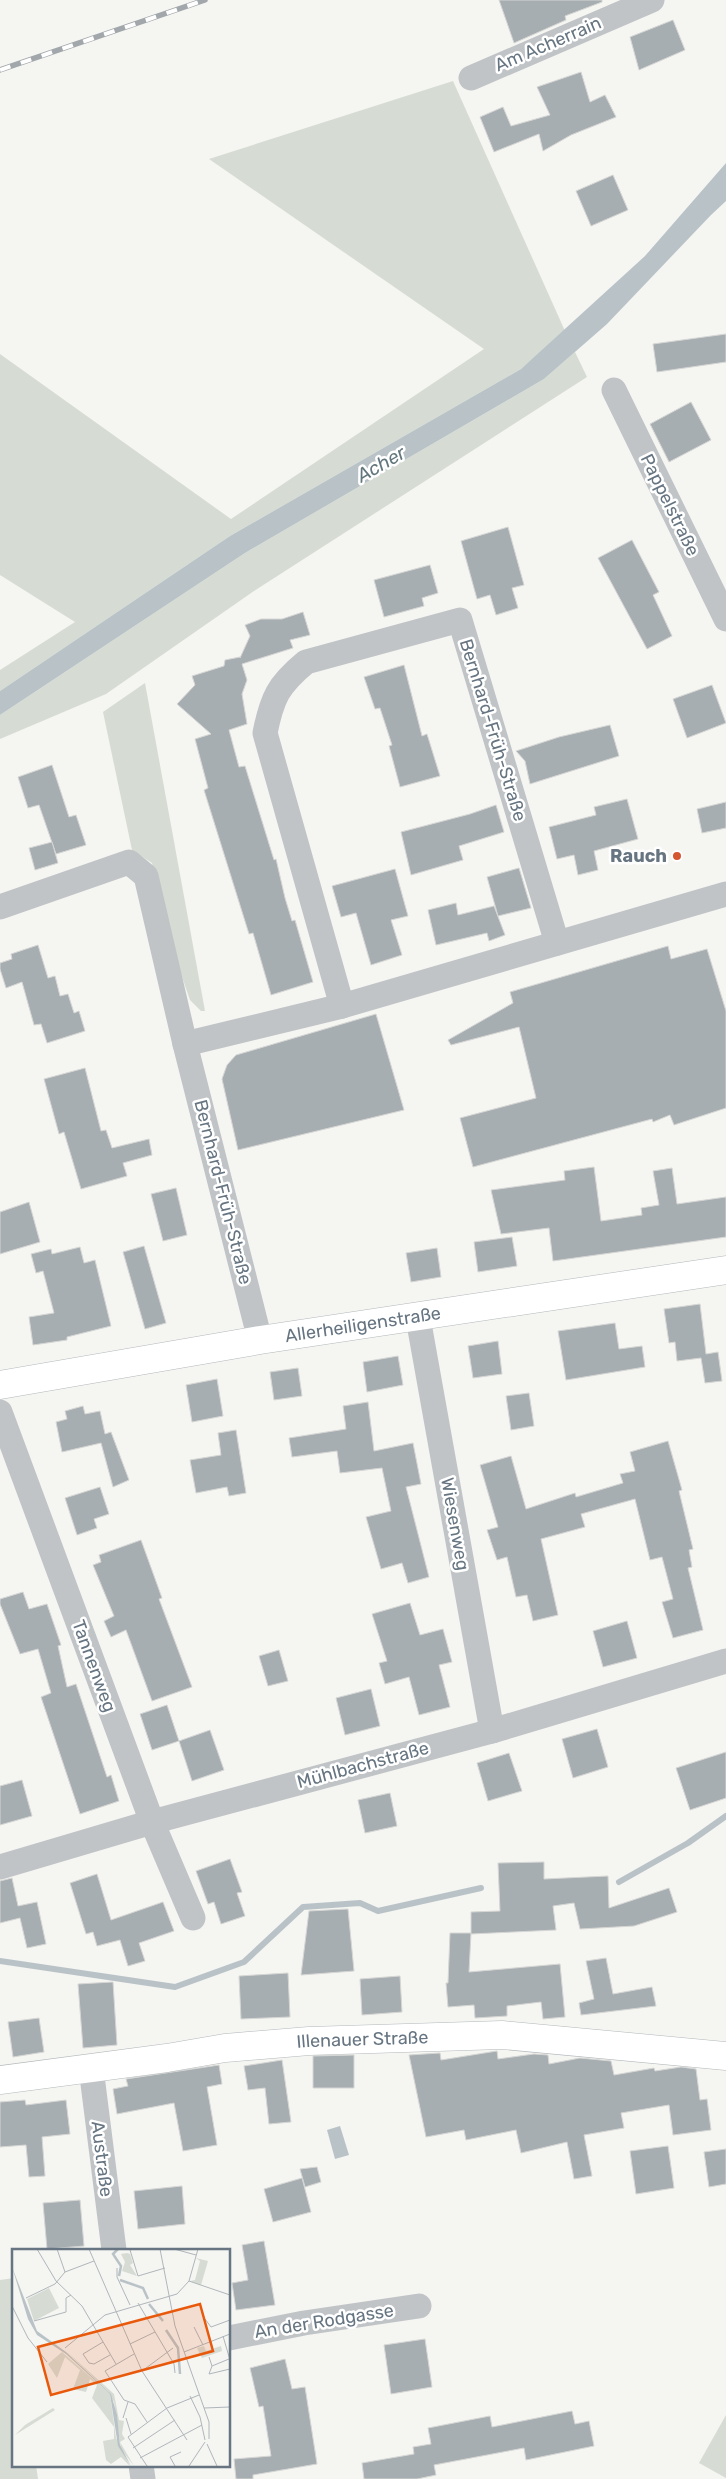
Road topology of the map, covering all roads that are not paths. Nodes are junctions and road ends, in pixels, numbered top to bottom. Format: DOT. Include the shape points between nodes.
graph roads {
  1 [pos="652,0"];
  2 [pos="471,78"];
  3 [pos="614,390"];
  4 [pos="726,619"];
  5 [pos="726,894"];
  6 [pos="0,907"];
  7 [pos="557,944"];
  8 [pos="342,1006"];
  9 [pos="185,1044"];
  10 [pos="726,1270"];
  11 [pos="418,1318"];
  12 [pos="260,1340"];
  13 [pos="0,1386"];
  14 [pos="0,1412"];
  15 [pos="726,1661"];
  16 [pos="492,1731"];
  17 [pos="152,1822"];
  18 [pos="0,1866"];
  19 [pos="192,1918"];
  20 [pos="726,2056"];
  21 [pos="91,2068"];
  22 [pos="0,2080"];
  23 [pos="114,2249"];
  24 [pos="419,2306"];
  25 [pos="230,2338"];
  26 [pos="141,2466"];
  27 [pos="143,2479"];
  1 -- 2 [label="street, Am Acherrain"];
  3 -- 4 [label="street, Pappelstraße"];
  5 -- 7 [label="street"];
  6 -- 9 [label="street, Bernhard-Früh-Straße" via="130,862 146,876"];
  7 -- 8 [label="street"];
  7 -- 8 [label="street, Bernhard-Früh-Straße" via="460,620 306,662 286,678 271,704 265,732"];
  8 -- 9 [label="street"];
  9 -- 12 [label="street, Bernhard-Früh-Straße"];
  10 -- 11 [label="street, Allerheiligenstraße"];
  11 -- 12 [label="street, Allerheiligenstraße"];
  11 -- 16 [label="street, Wiesenweg"];
  12 -- 13 [label="street, Allerheiligenstraße"];
  14 -- 17 [label="street, Tannenweg"];
  15 -- 16 [label="street, Mühlbachstraße"];
  16 -- 17 [label="street, Mühlbachstraße"];
  17 -- 18 [label="street, Mühlbachstraße"];
  17 -- 19 [label="street, Tannenweg"];
  20 -- 21 [label="street, Illenauer Straße" via="502,2035 309,2041 225,2048"];
  21 -- 22 [label="street, Illenauer Straße"];
  21 -- 23 [label="street, Austraße"];
  24 -- 25 [label="street, An der Rodgasse"];
  26 -- 27 [label="street"];
}
